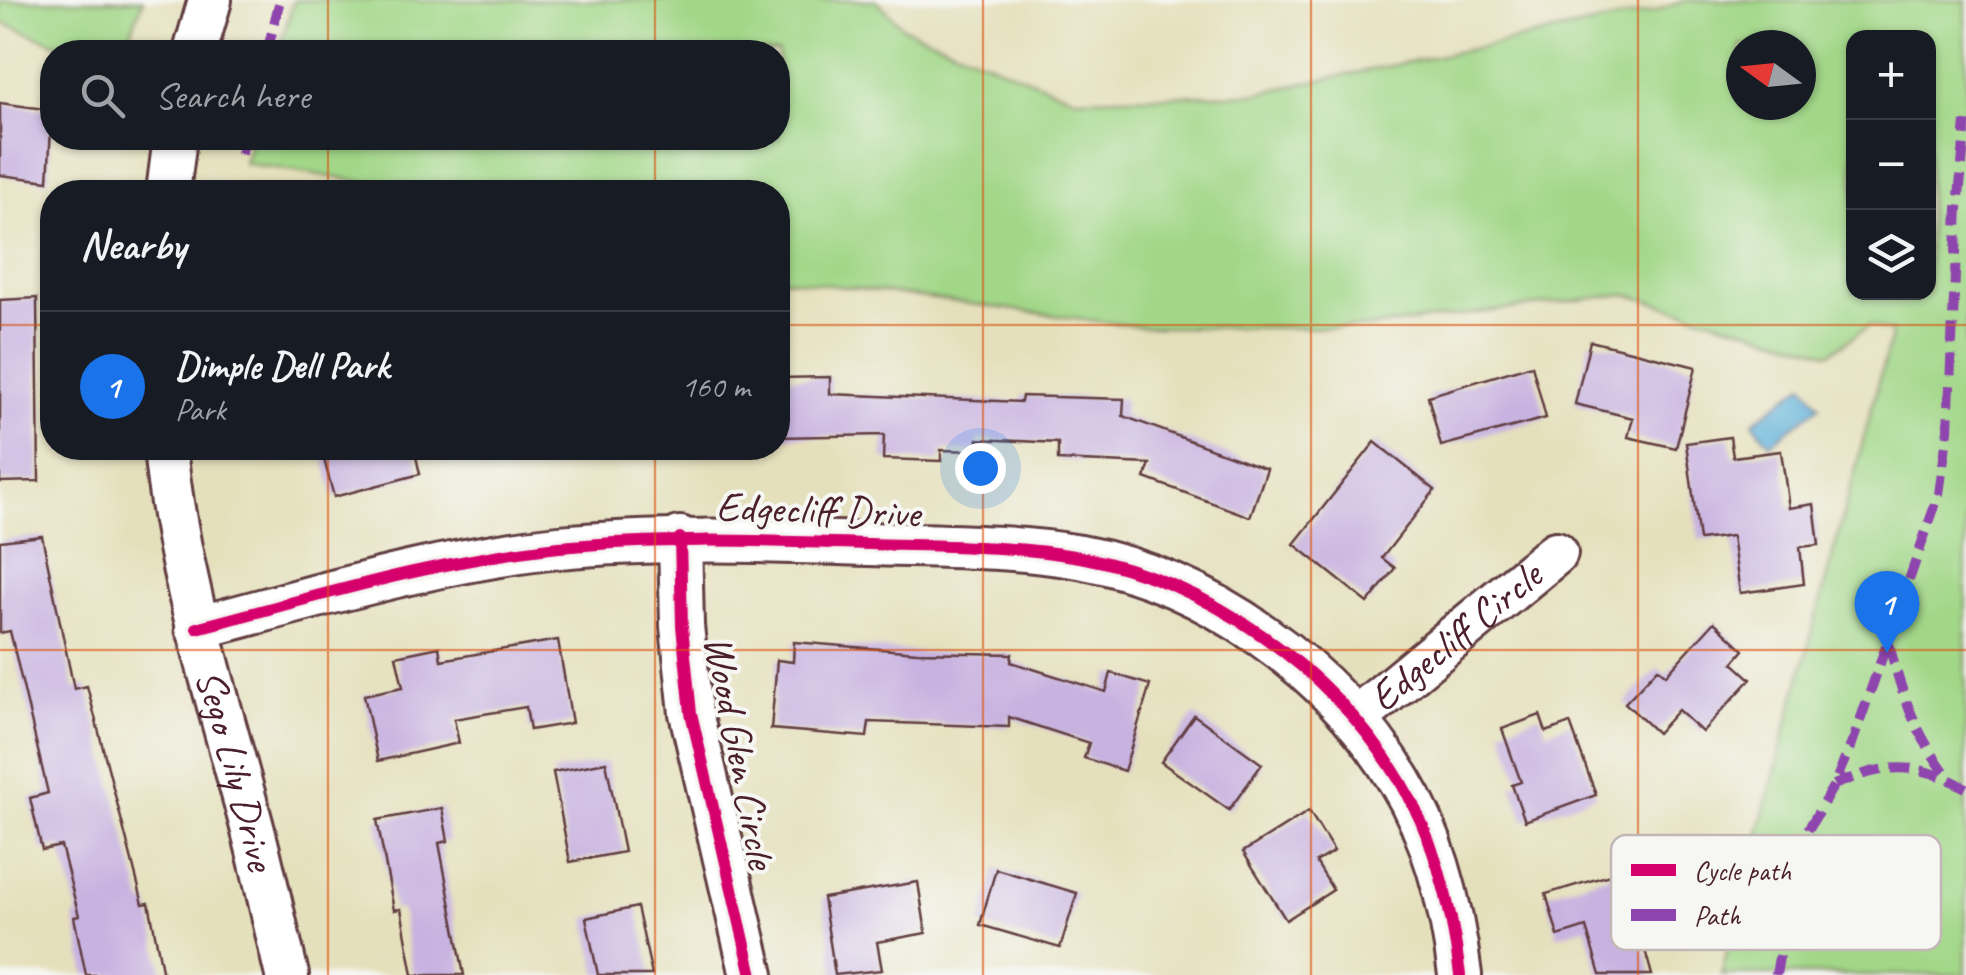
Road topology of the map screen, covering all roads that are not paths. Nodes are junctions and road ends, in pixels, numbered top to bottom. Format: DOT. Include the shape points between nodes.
graph roads {
  1 [pos="210,0"];
  2 [pos="198,40"];
  3 [pos="173,150"];
  4 [pos="170,180"];
  5 [pos="166,460"];
  6 [pos="680,538"];
  7 [pos="1556,553"];
  8 [pos="197,628"];
  9 [pos="1355,720"];
  10 [pos="287,975"];
  11 [pos="752,975"];
  12 [pos="1460,975"];
  1 -- 2 [label="street"];
  3 -- 4 [label="street"];
  5 -- 8 [label="street, Sego Lily Drive"];
  6 -- 8 [label="street, Edgecliff Drive" via="439,566"];
  6 -- 9 [label="street, Edgecliff Drive" via="1009,548 1153,576 1293,658"];
  6 -- 11 [label="street, Wood Glen Circle" via="691,713"];
  7 -- 9 [label="street, Edgecliff Circle"];
  8 -- 10 [label="street, Sego Lily Drive"];
  9 -- 12 [label="street, Edgecliff Drive" via="1400,782 1434,852"];
}
